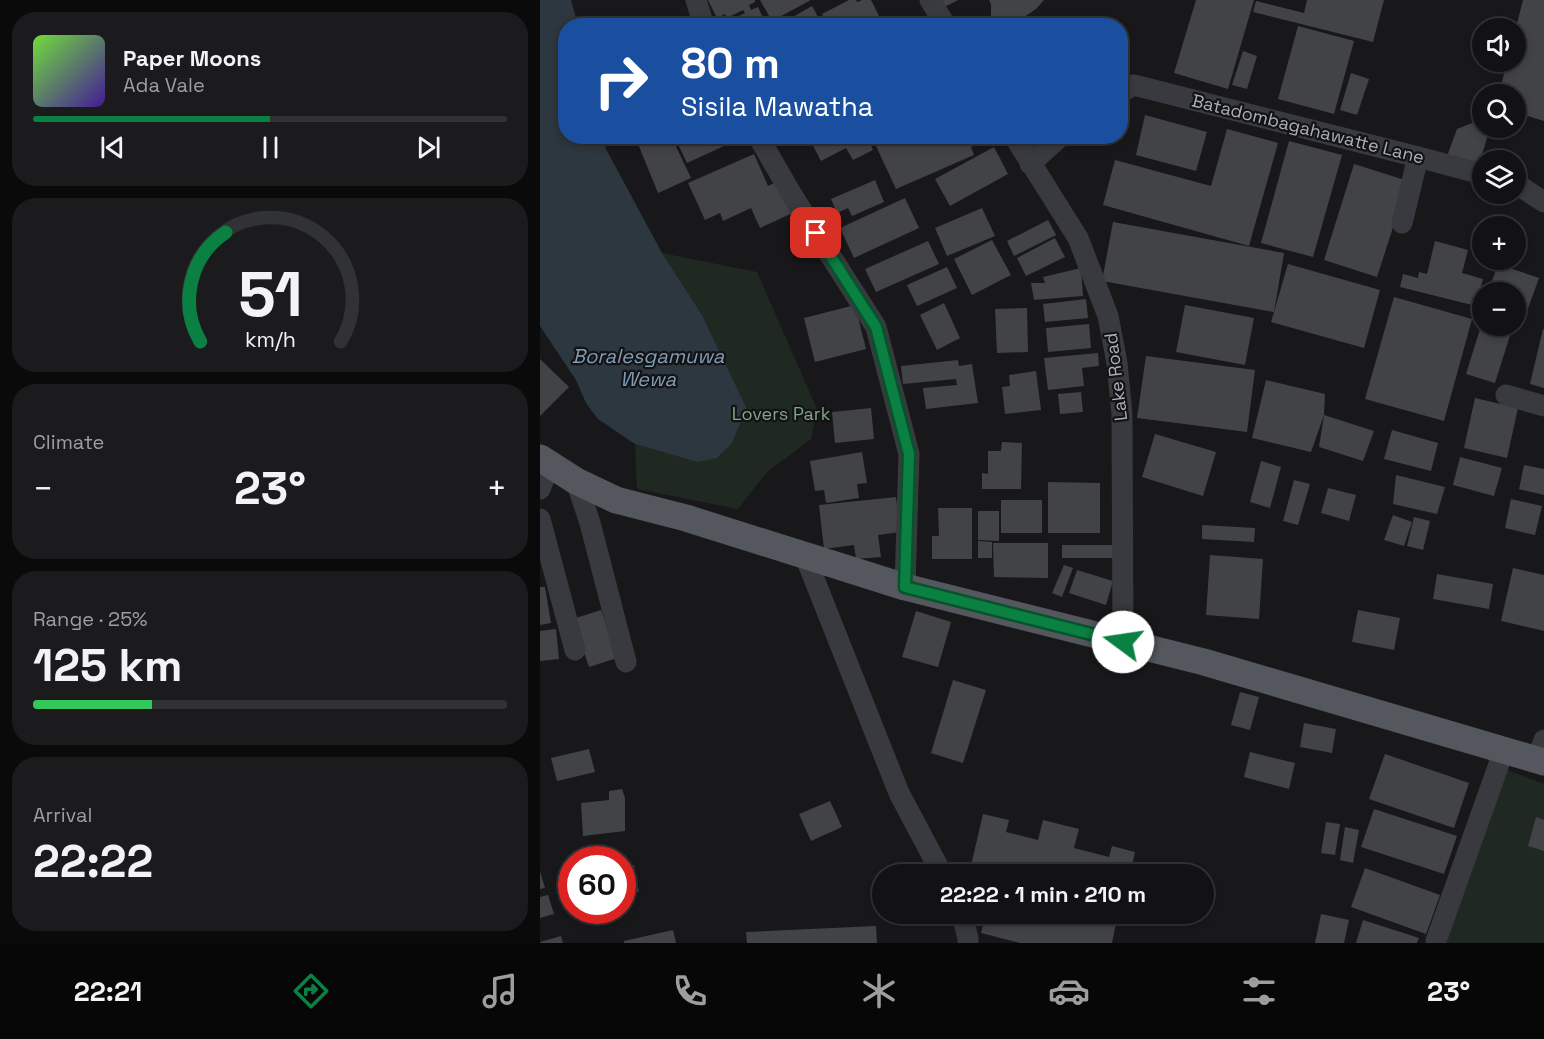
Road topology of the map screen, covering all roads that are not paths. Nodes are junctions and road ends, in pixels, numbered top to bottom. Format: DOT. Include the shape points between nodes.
graph roads {
  1 [pos="696,0"];
  2 [pos="930,0"];
  3 [pos="702,18"];
  4 [pos="941,18"];
  5 [pos="1128,89"];
  6 [pos="763,144"];
  7 [pos="1019,144"];
  8 [pos="1052,144"];
  9 [pos="1418,157"];
  10 [pos="1030,164"];
  11 [pos="1472,171"];
  12 [pos="1526,190"];
  13 [pos="1544,202"];
  14 [pos="1402,223"];
  15 [pos="1506,395"];
  16 [pos="1544,406"];
  17 [pos="543,470"];
  18 [pos="576,481"];
  19 [pos="540,519"];
  20 [pos="805,556"];
  21 [pos="905,587"];
  22 [pos="1123,642"];
  23 [pos="575,650"];
  24 [pos="626,662"];
  25 [pos="1504,750"];
  26 [pos="1542,754"];
  27 [pos="937,864"];
  28 [pos="964,924"];
  29 [pos="1437,941"];
  30 [pos="968,943"];
  1 -- 3 [label="street"];
  2 -- 4 [label="street"];
  5 -- 9 [label="street, Batadombagahawatte Lane"];
  6 -- 21 [label="street" via="876,327 909,454"];
  7 -- 10 [label="street, Lake Road"];
  8 -- 10 [label="street"];
  9 -- 11 [label="street, Batadombagahawatte Lane"];
  9 -- 14 [label="street"];
  10 -- 22 [label="street, Lake Road" via="1078,238 1108,316 1122,414"];
  12 -- 13 [label="street"];
  15 -- 16 [label="street"];
  17 -- 18 [label="main road"];
  18 -- 20 [label="main road" via="616,500"];
  18 -- 24 [label="street"];
  19 -- 23 [label="street"];
  20 -- 21 [label="main road"];
  20 -- 27 [label="street" via="899,793"];
  21 -- 22 [label="main road"];
  22 -- 25 [label="main road"];
  25 -- 26 [label="main road"];
  25 -- 29 [label="street"];
  28 -- 30 [label="street"];
}
